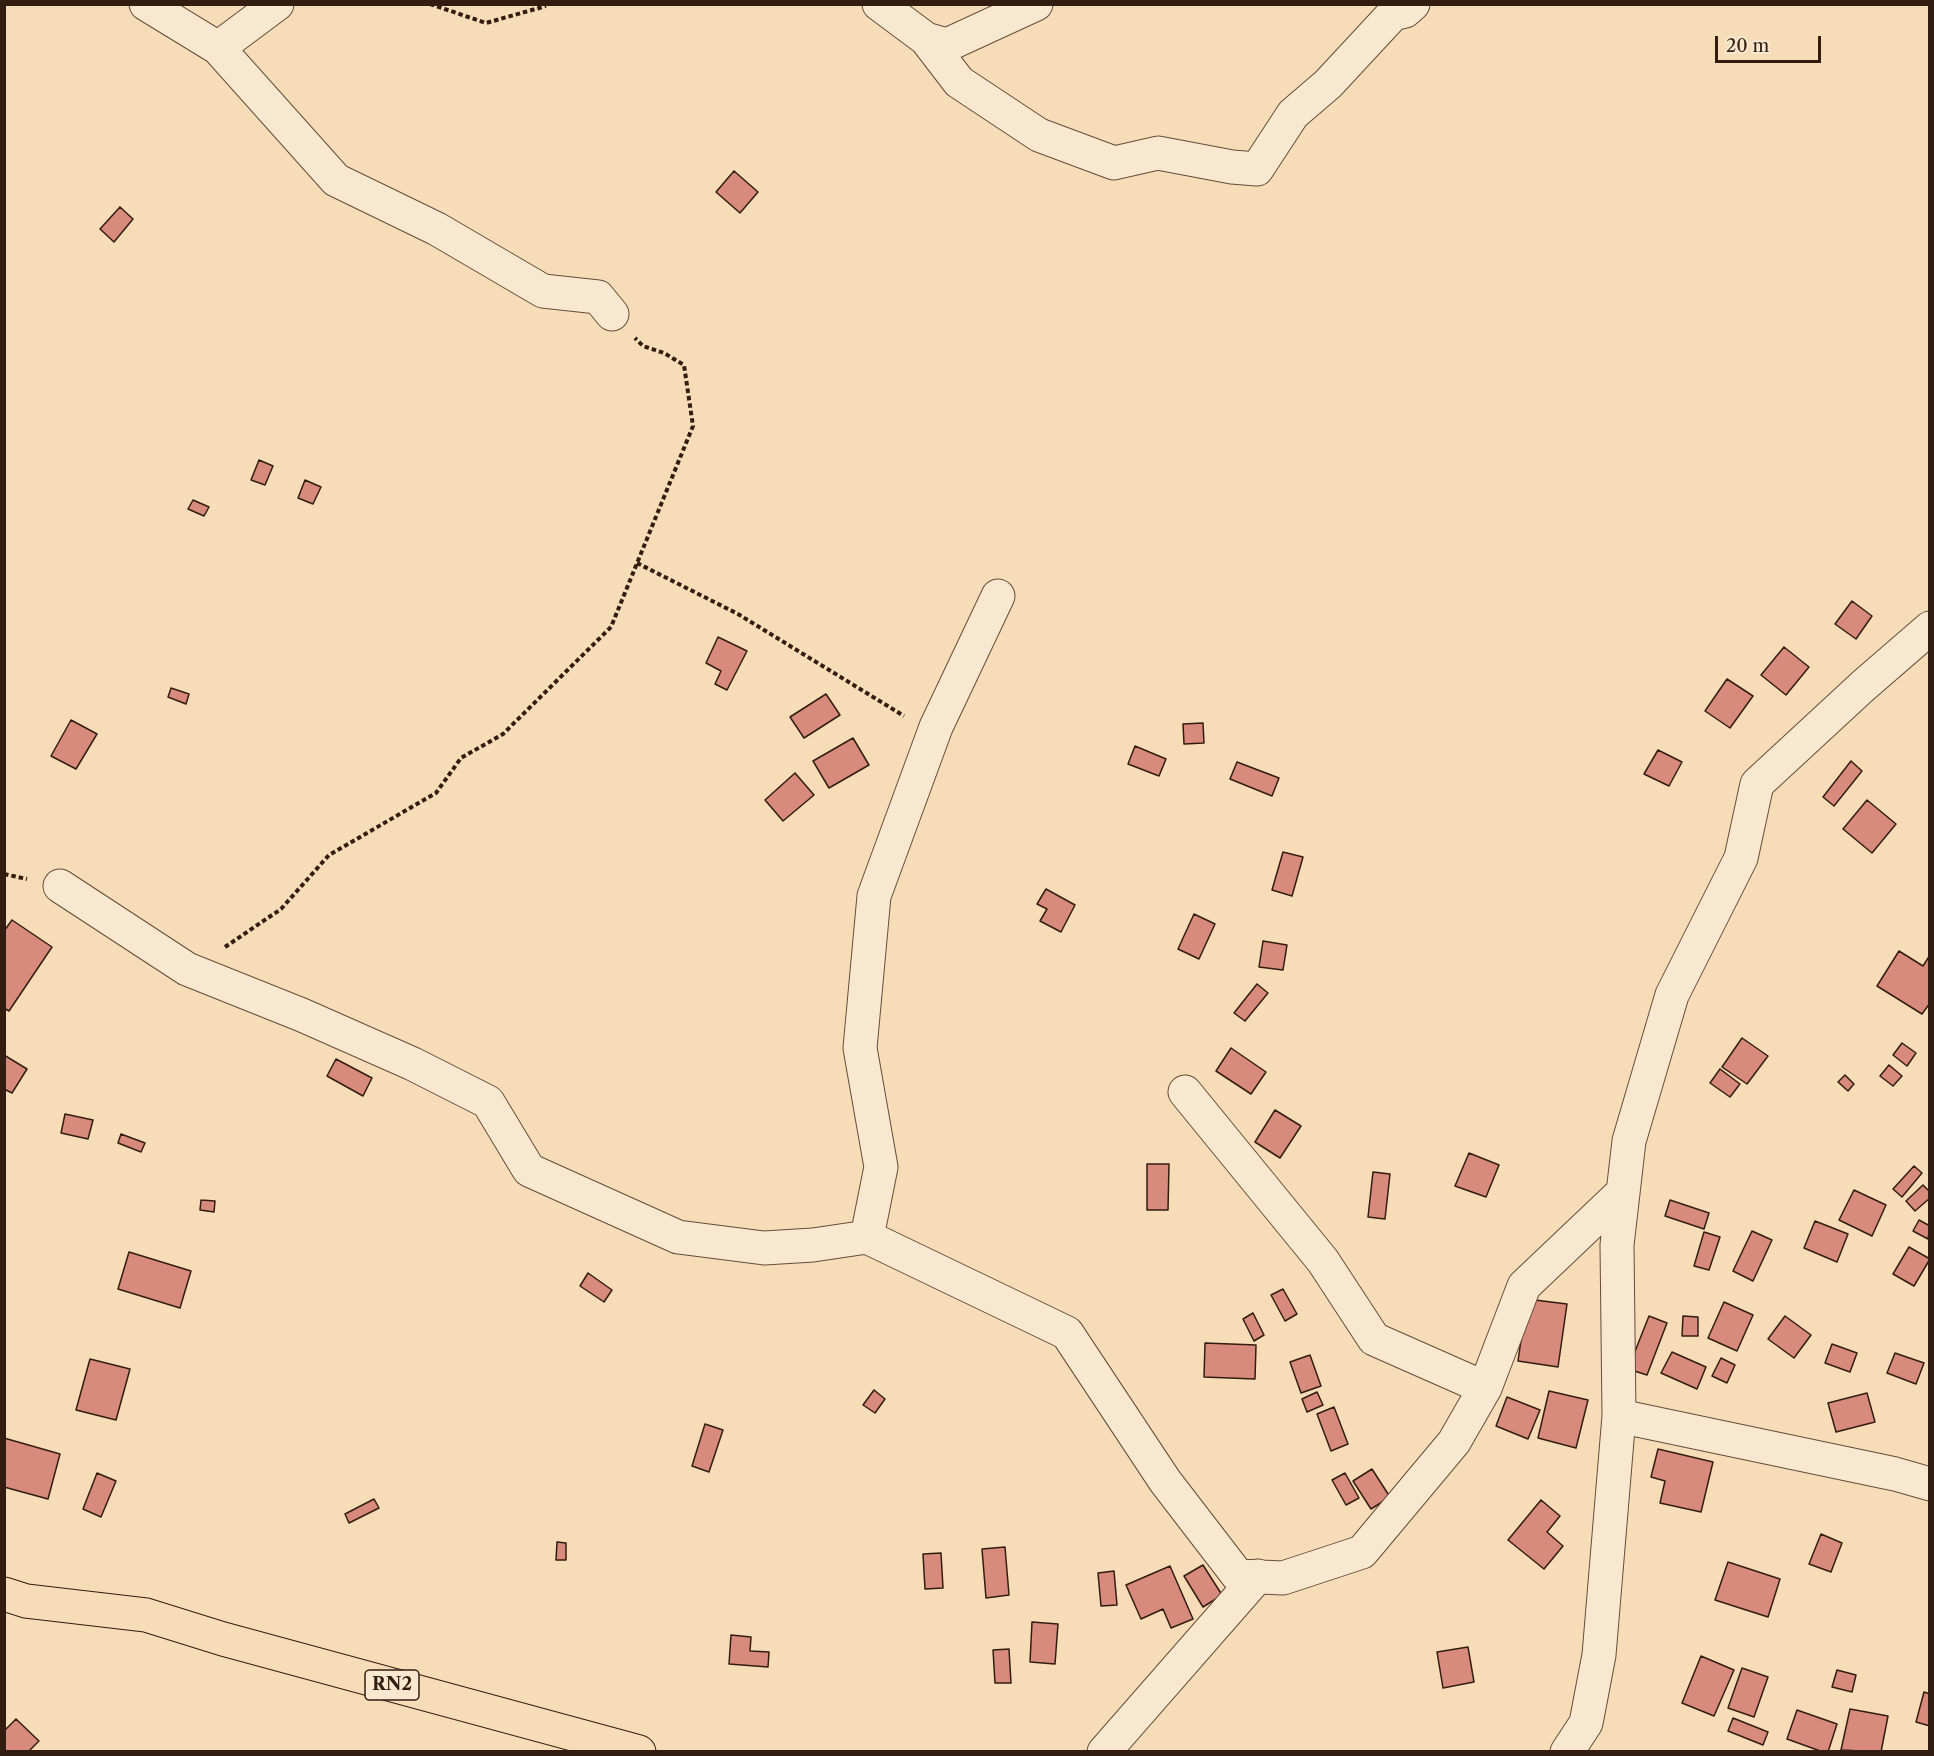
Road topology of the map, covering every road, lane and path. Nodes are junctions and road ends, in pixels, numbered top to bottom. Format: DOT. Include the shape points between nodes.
graph roads {
  1 [pos="146,4"];
  2 [pos="277,4"];
  3 [pos="430,4"];
  4 [pos="879,4"];
  5 [pos="1036,4"];
  6 [pos="1413,4"];
  7 [pos="546,6"];
  8 [pos="926,39"];
  9 [pos="218,48"];
  10 [pos="612,314"];
  11 [pos="637,563"];
  12 [pos="998,596"];
  13 [pos="1929,628"];
  14 [pos="932,736"];
  15 [pos="60,886"];
  16 [pos="218,951"];
  17 [pos="1185,1092"];
  18 [pos="1623,1192"];
  19 [pos="867,1237"];
  20 [pos="1485,1388"];
  21 [pos="1619,1416"];
  22 [pos="1929,1484"];
  23 [pos="1258,1576"];
  24 [pos="4,1594"];
  25 [pos="639,1752"];
  26 [pos="1104,1752"];
  27 [pos="1567,1752"];
  1 -- 9 [label="street"];
  2 -- 9 [label="street"];
  3 -- 7 [label="path" via="486,24"];
  4 -- 8 [label="street"];
  5 -- 8 [label="street" via="947,45"];
  6 -- 8 [label="street" via="1393,14 1328,84 1293,114 1257,169 1158,153 1114,163 1039,135 959,82"];
  9 -- 10 [label="street" via="336,180 437,229 543,291 598,297"];
  10 -- 11 [label="path" via="643,346 684,365 693,426"];
  11 -- 14 [label="path" via="738,614 889,705"];
  11 -- 16 [label="path" via="611,627 502,734 461,758 436,793 329,855 281,909"];
  12 -- 14 [label="street"];
  13 -- 18 [label="street" via="1757,784 1741,858 1672,995 1629,1141"];
  14 -- 19 [label="street" via="874,896 860,1048 881,1167"];
  15 -- 19 [label="street" via="187,969 393,1055 488,1102 529,1170 678,1237 764,1248"];
  17 -- 20 [label="street" via="1323,1261 1374,1339"];
  18 -- 20 [label="street" via="1524,1286"];
  18 -- 21 [label="street" via="1617,1245"];
  19 -- 23 [label="street" via="1067,1333 1165,1481 1238,1576"];
  20 -- 23 [label="street" via="1454,1442 1362,1552 1283,1578"];
  21 -- 22 [label="street"];
  21 -- 27 [label="street" via="1599,1655 1586,1723"];
  23 -- 26 [label="street"];
  24 -- 25 [label="highway, RN2" via="26,1601 146,1616"];
}
